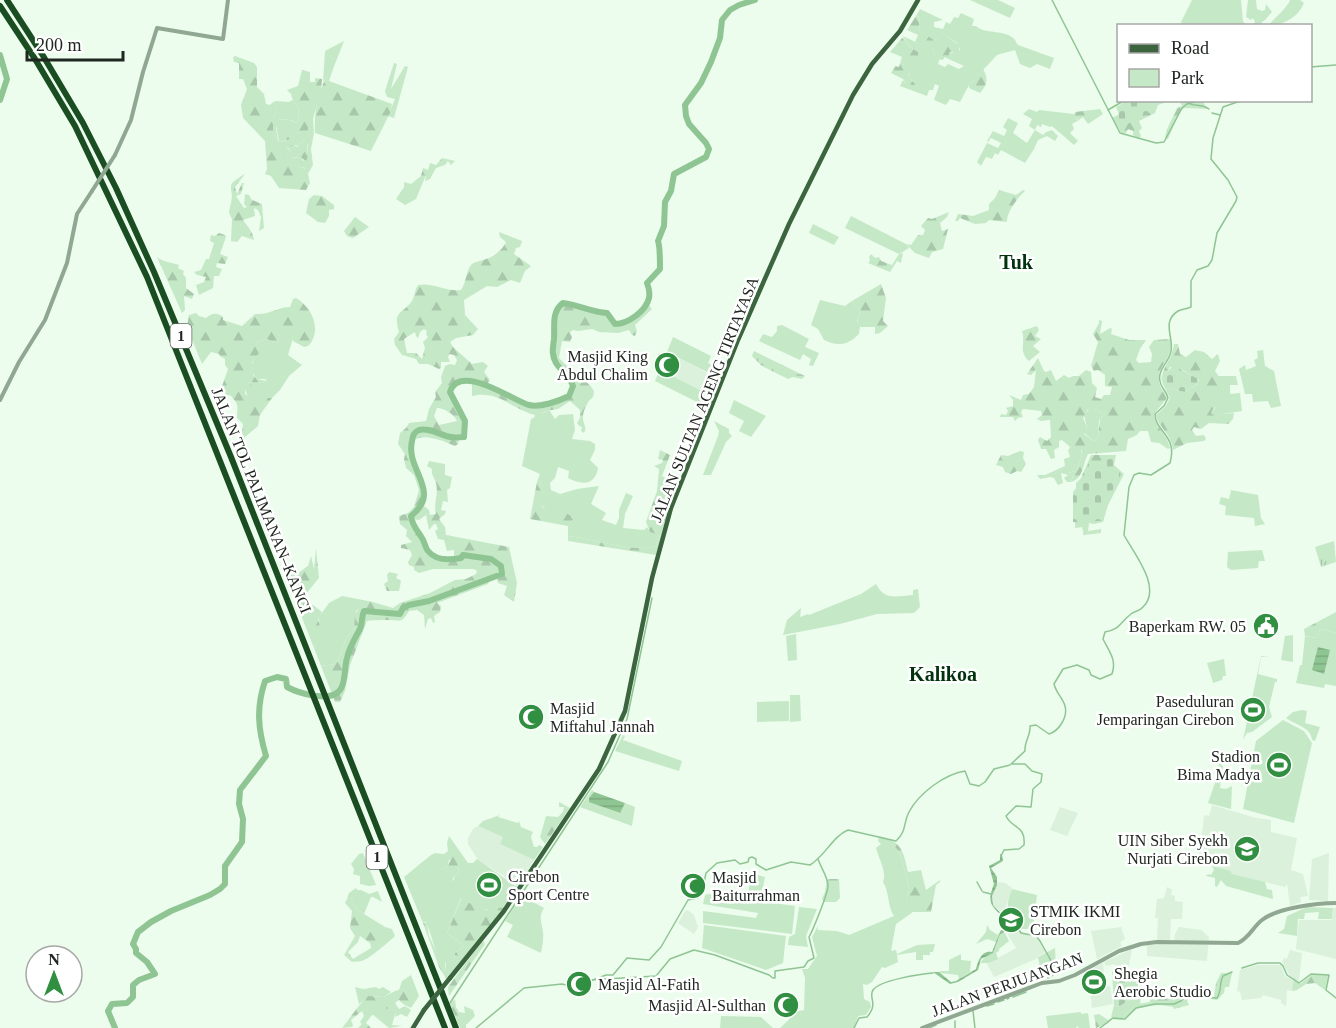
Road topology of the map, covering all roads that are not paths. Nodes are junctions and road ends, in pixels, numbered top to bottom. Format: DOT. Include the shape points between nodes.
graph roads {
  1 [pos="7,0"];
  2 [pos="228,0"];
  3 [pos="918,0"];
  4 [pos="0,6"];
  5 [pos="0,400"];
  6 [pos="1336,903"];
  7 [pos="413,1028"];
  8 [pos="446,1028"];
  9 [pos="456,1028"];
  10 [pos="922,1028"];
  1 -- 9 [label="highway, JALAN TOL PALIMANAN–KANCI / 1" via="83,123 116,188 220,428"];
  2 -- 5 [label="street, bridge" via="223,39 157,28 131,120 115,155 77,214 67,263 45,320"];
  3 -- 7 [label="main road, JALAN SULTAN AGENG TIRTAYASA, bridge" via="853,95 789,224 737,342 671,508 652,578 625,712 609,750 504,911"];
  4 -- 8 [label="highway, JALAN TOL PALIMANAN–KANCI / 1" via="75,126 147,277"];
  6 -- 10 [label="street, JALAN PERJUANGAN" via="1310,904 1266,918 1238,943 1157,942 1134,946 1075,975 1038,984"];
}
